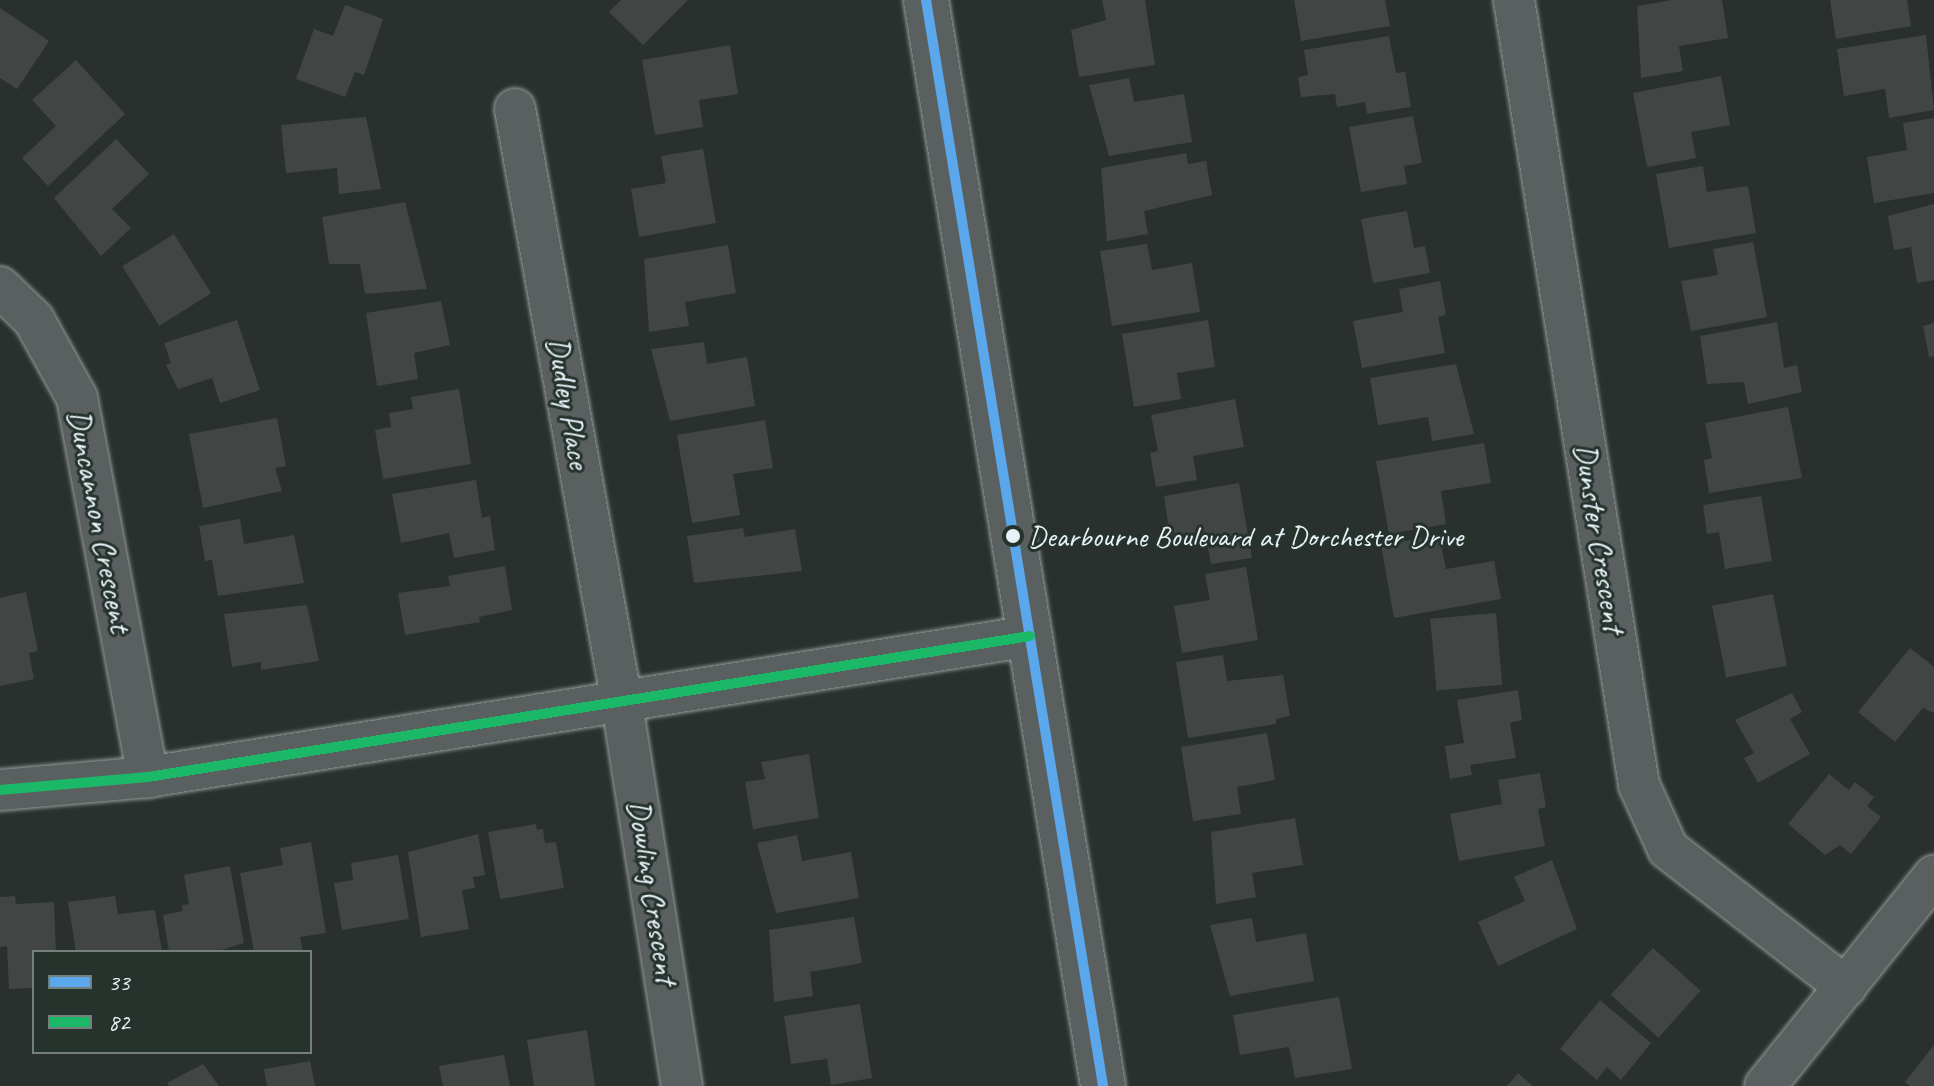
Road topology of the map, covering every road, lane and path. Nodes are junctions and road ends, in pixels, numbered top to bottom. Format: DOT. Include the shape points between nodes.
graph roads {
  1 [pos="926,0"];
  2 [pos="1514,0"];
  3 [pos="515,109"];
  4 [pos="0,287"];
  5 [pos="1030,636"];
  6 [pos="621,697"];
  7 [pos="148,777"];
  8 [pos="0,790"];
  9 [pos="1934,876"];
  10 [pos="1846,987"];
  11 [pos="682,1086"];
  12 [pos="1103,1086"];
  13 [pos="1765,1086"];
  1 -- 5 [label="street"];
  2 -- 10 [label="street, Dunster Crescent" via="1639,785 1668,849"];
  3 -- 6 [label="street, Dudley Place"];
  4 -- 7 [label="street, Duncannon Crescent" via="34,320 77,398"];
  5 -- 6 [label="street"];
  5 -- 12 [label="street"];
  6 -- 7 [label="street"];
  6 -- 11 [label="street, Dowling Crescent"];
  7 -- 8 [label="street"];
  9 -- 10 [label="street"];
  10 -- 13 [label="street"];
}
